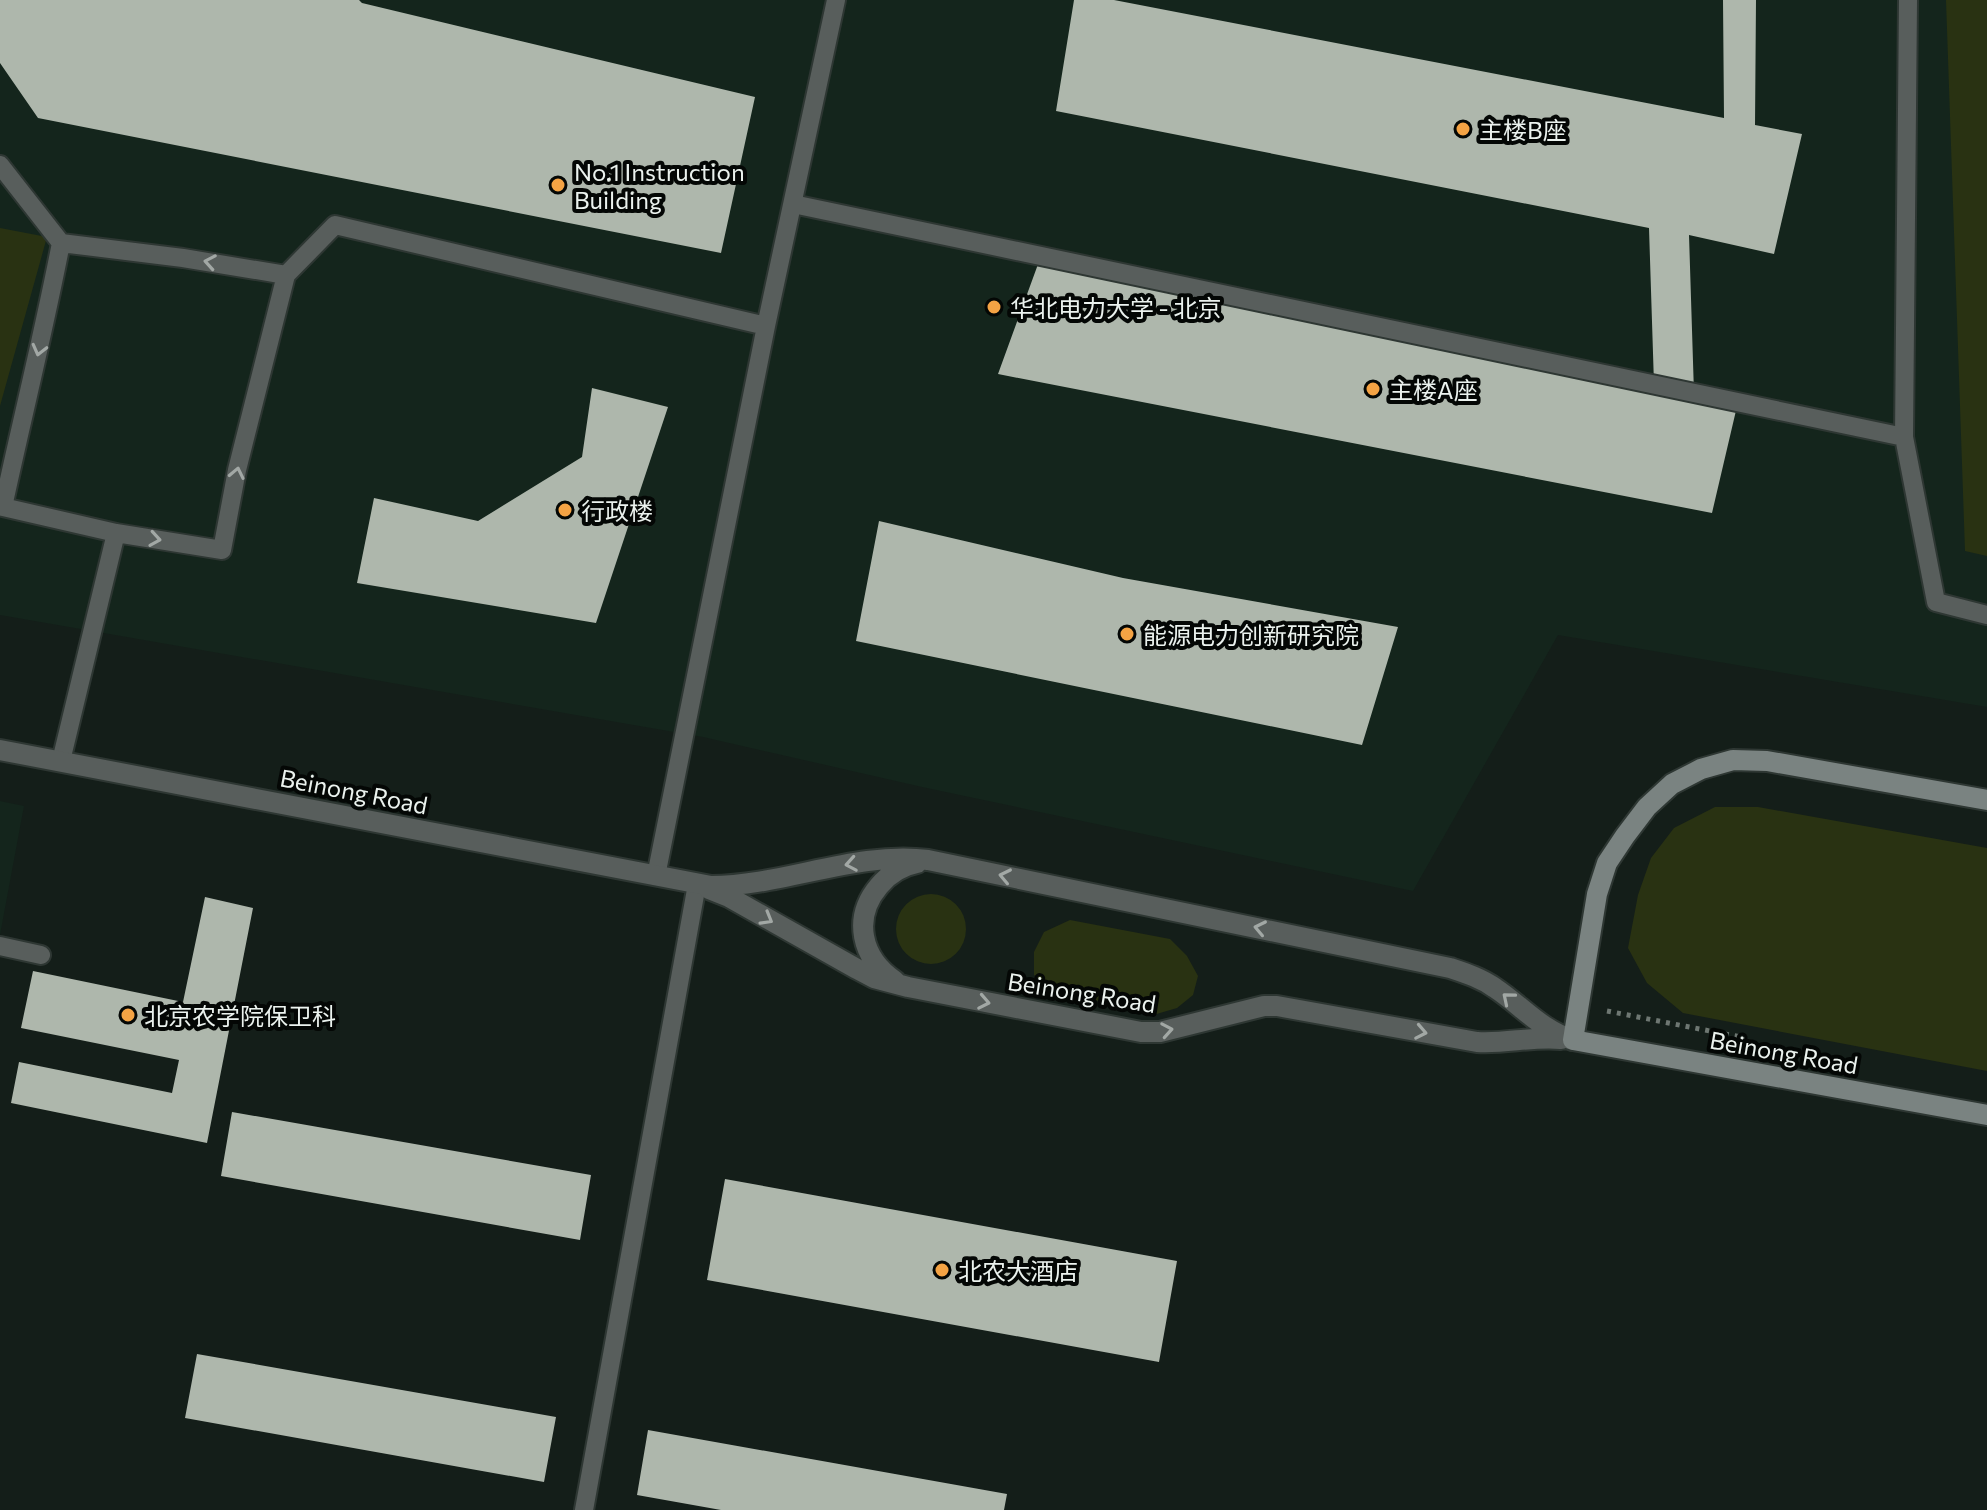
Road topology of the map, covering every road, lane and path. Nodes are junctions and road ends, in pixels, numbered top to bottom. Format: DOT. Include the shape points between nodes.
graph roads {
  1 [pos="836,0"];
  2 [pos="1908,0"];
  3 [pos="0,165"];
  4 [pos="793,204"];
  5 [pos="61,243"];
  6 [pos="286,275"];
  7 [pos="766,326"];
  8 [pos="1904,437"];
  9 [pos="116,533"];
  10 [pos="1987,615"];
  11 [pos="0,750"];
  12 [pos="61,761"];
  13 [pos="1987,800"];
  14 [pos="928,860"];
  15 [pos="656,876"];
  16 [pos="697,884"];
  17 [pos="0,946"];
  18 [pos="41,955"];
  19 [pos="908,987"];
  20 [pos="1579,1002"];
  21 [pos="1686,1027"];
  22 [pos="1573,1040"];
  23 [pos="1987,1115"];
  24 [pos="584,1510"];
  1 -- 4 [label="lane"];
  2 -- 8 [label="lane"];
  3 -- 5 [label="lane"];
  4 -- 7 [label="lane"];
  4 -- 8 [label="lane"];
  6 -- 5 [label="lane, one-way"];
  5 -- 9 [label="lane, one-way" via="3,507"];
  6 -- 7 [label="lane" via="335,225"];
  9 -- 6 [label="lane, one-way" via="222,550"];
  7 -- 15 [label="lane"];
  8 -- 10 [label="lane" via="1936,602"];
  9 -- 12 [label="lane"];
  11 -- 12 [label="street, Beinong Road"];
  12 -- 15 [label="street, Beinong Road"];
  13 -- 20 [label="main road" via="1767,761 1733,760 1701,769 1672,784 1647,807 1607,863"];
  14 -- 16 [label="street, Beinong Road, one-way" via="876,860 746,884"];
  14 -- 19 [label="street" via="893,872 864,910 862,926 871,955 879,968"];
  22 -- 14 [label="street, Beinong Road, one-way" via="1548,1030 1483,980 1450,968"];
  15 -- 16 [label="street, Beinong Road"];
  16 -- 19 [label="street, Beinong Road, one-way" via="874,978"];
  16 -- 24 [label="lane"];
  17 -- 18 [label="lane"];
  19 -- 22 [label="street, Beinong Road, one-way" via="1141,1032 1277,1006 1477,1042"];
  20 -- 21 [label="path"];
  20 -- 22 [label="main road"];
  22 -- 23 [label="main road, Beinong Road"];
}
